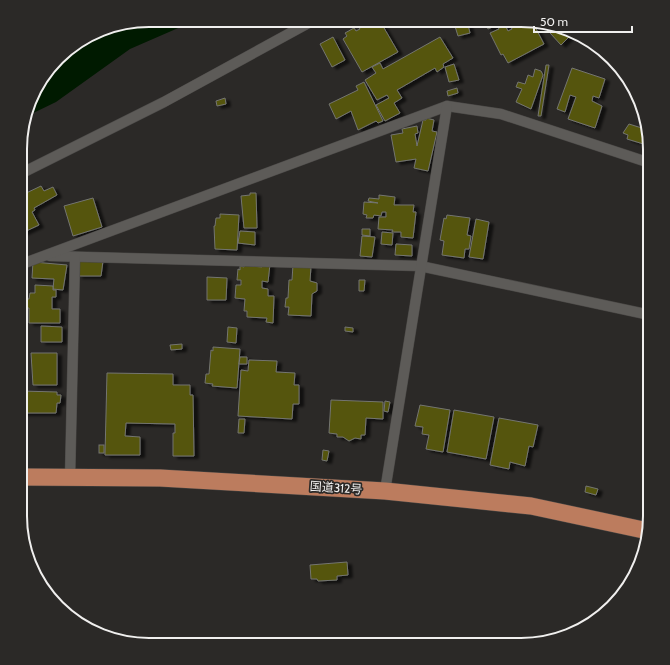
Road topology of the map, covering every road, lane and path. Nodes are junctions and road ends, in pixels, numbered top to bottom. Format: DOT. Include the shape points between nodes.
graph roads {
  1 [pos="301,27"];
  2 [pos="447,106"];
  3 [pos="643,161"];
  4 [pos="27,170"];
  5 [pos="46,256"];
  6 [pos="76,257"];
  7 [pos="27,262"];
  8 [pos="420,266"];
  9 [pos="643,314"];
  10 [pos="27,477"];
  11 [pos="70,478"];
  12 [pos="385,491"];
  13 [pos="642,530"];
  1 -- 4 [label="street" via="164,102"];
  2 -- 3 [label="street" via="501,114"];
  2 -- 5 [label="street"];
  2 -- 8 [label="street"];
  5 -- 6 [label="street"];
  5 -- 7 [label="street"];
  6 -- 8 [label="street"];
  6 -- 11 [label="street"];
  8 -- 9 [label="street"];
  8 -- 12 [label="street"];
  10 -- 11 [label="highway, 国道312号"];
  11 -- 12 [label="highway, 国道312号" via="160,478"];
  12 -- 13 [label="highway, 国道312号" via="531,506"];
}
